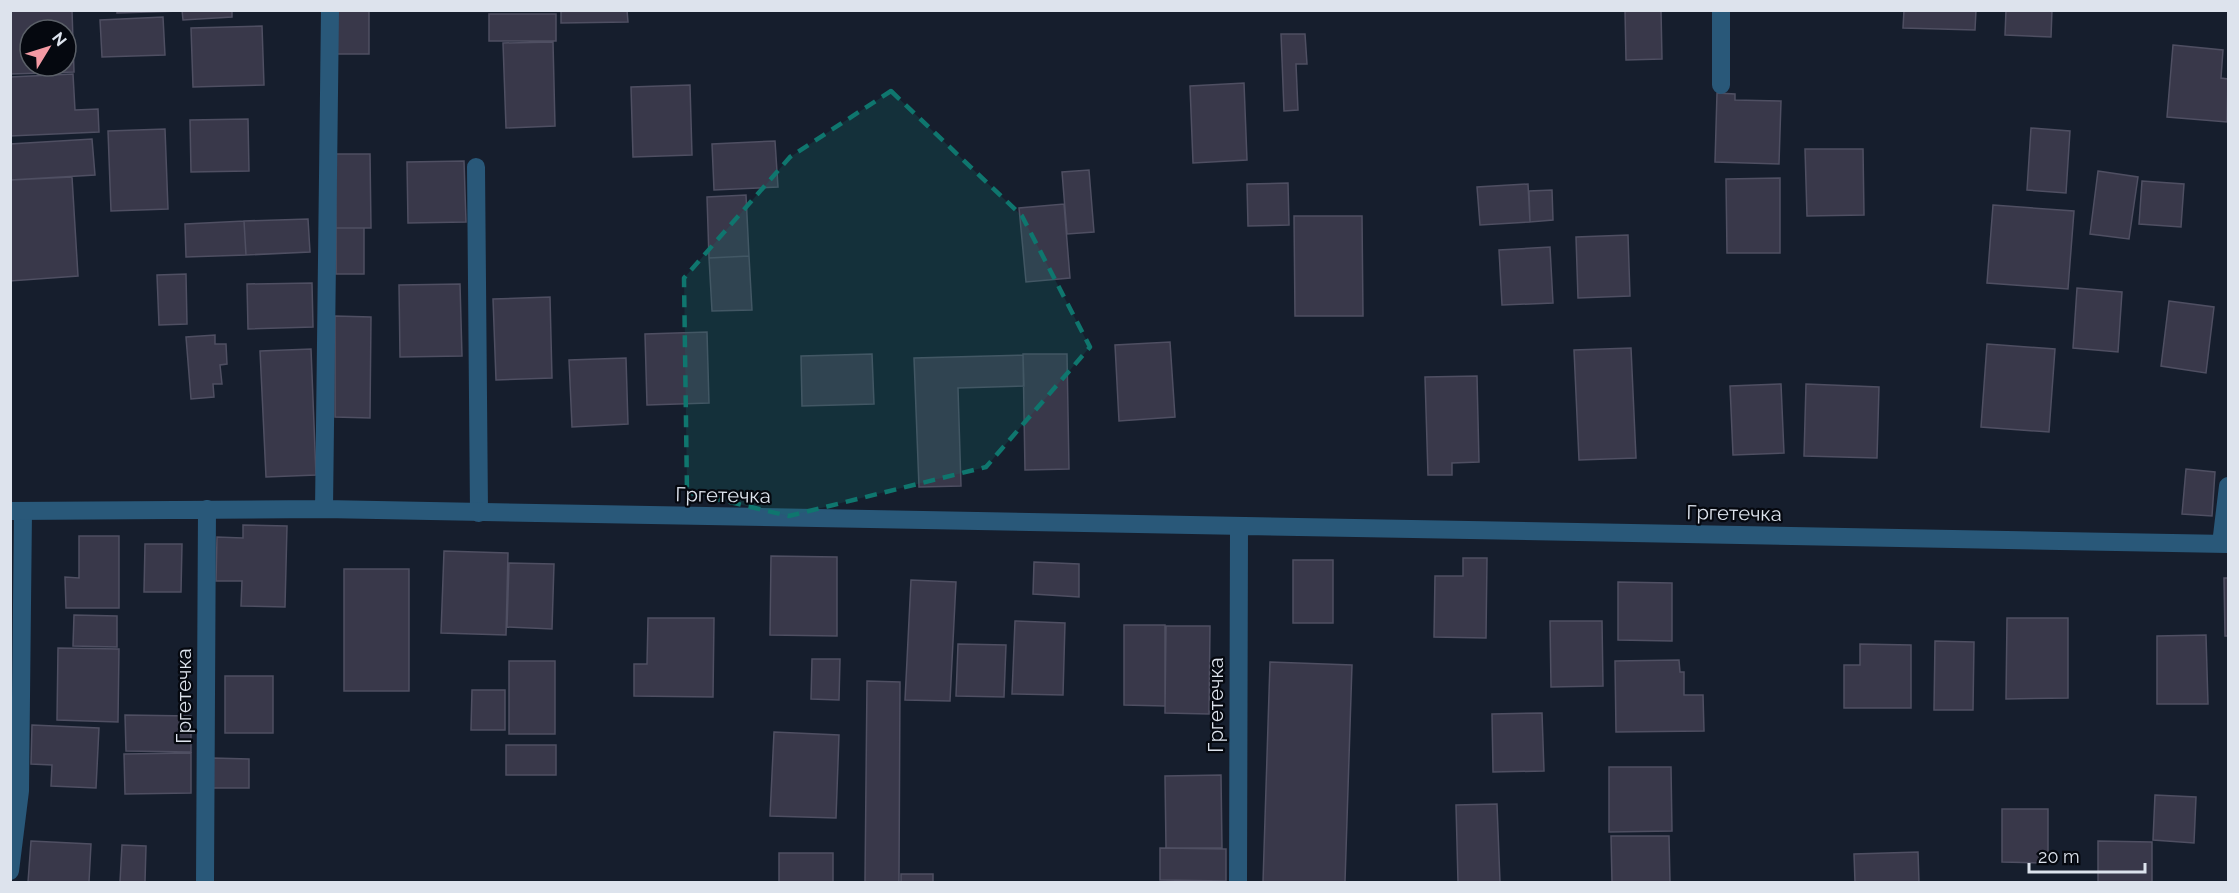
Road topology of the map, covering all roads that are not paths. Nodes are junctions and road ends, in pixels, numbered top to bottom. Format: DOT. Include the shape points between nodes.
graph roads {
  1 [pos="330,10"];
  2 [pos="1721,10"];
  3 [pos="1721,85"];
  4 [pos="476,167"];
  5 [pos="2229,486"];
  6 [pos="207,509"];
  7 [pos="324,509"];
  8 [pos="17,511"];
  9 [pos="479,513"];
  10 [pos="1239,528"];
  11 [pos="2225,544"];
  12 [pos="10,871"];
  13 [pos="205,882"];
  14 [pos="1238,882"];
  1 -- 7 [label="street"];
  2 -- 3 [label="street"];
  4 -- 9 [label="street"];
  5 -- 11 [label="street"];
  6 -- 7 [label="street, Гргетечка"];
  6 -- 8 [label="street, Гргетечка"];
  6 -- 13 [label="street, Гргетечка"];
  7 -- 9 [label="street, Гргетечка"];
  8 -- 12 [label="street, Гргетечка" via="20,791"];
  9 -- 10 [label="street, Гргетечка"];
  10 -- 11 [label="street, Гргетечка"];
  10 -- 14 [label="street, Гргетечка"];
}
